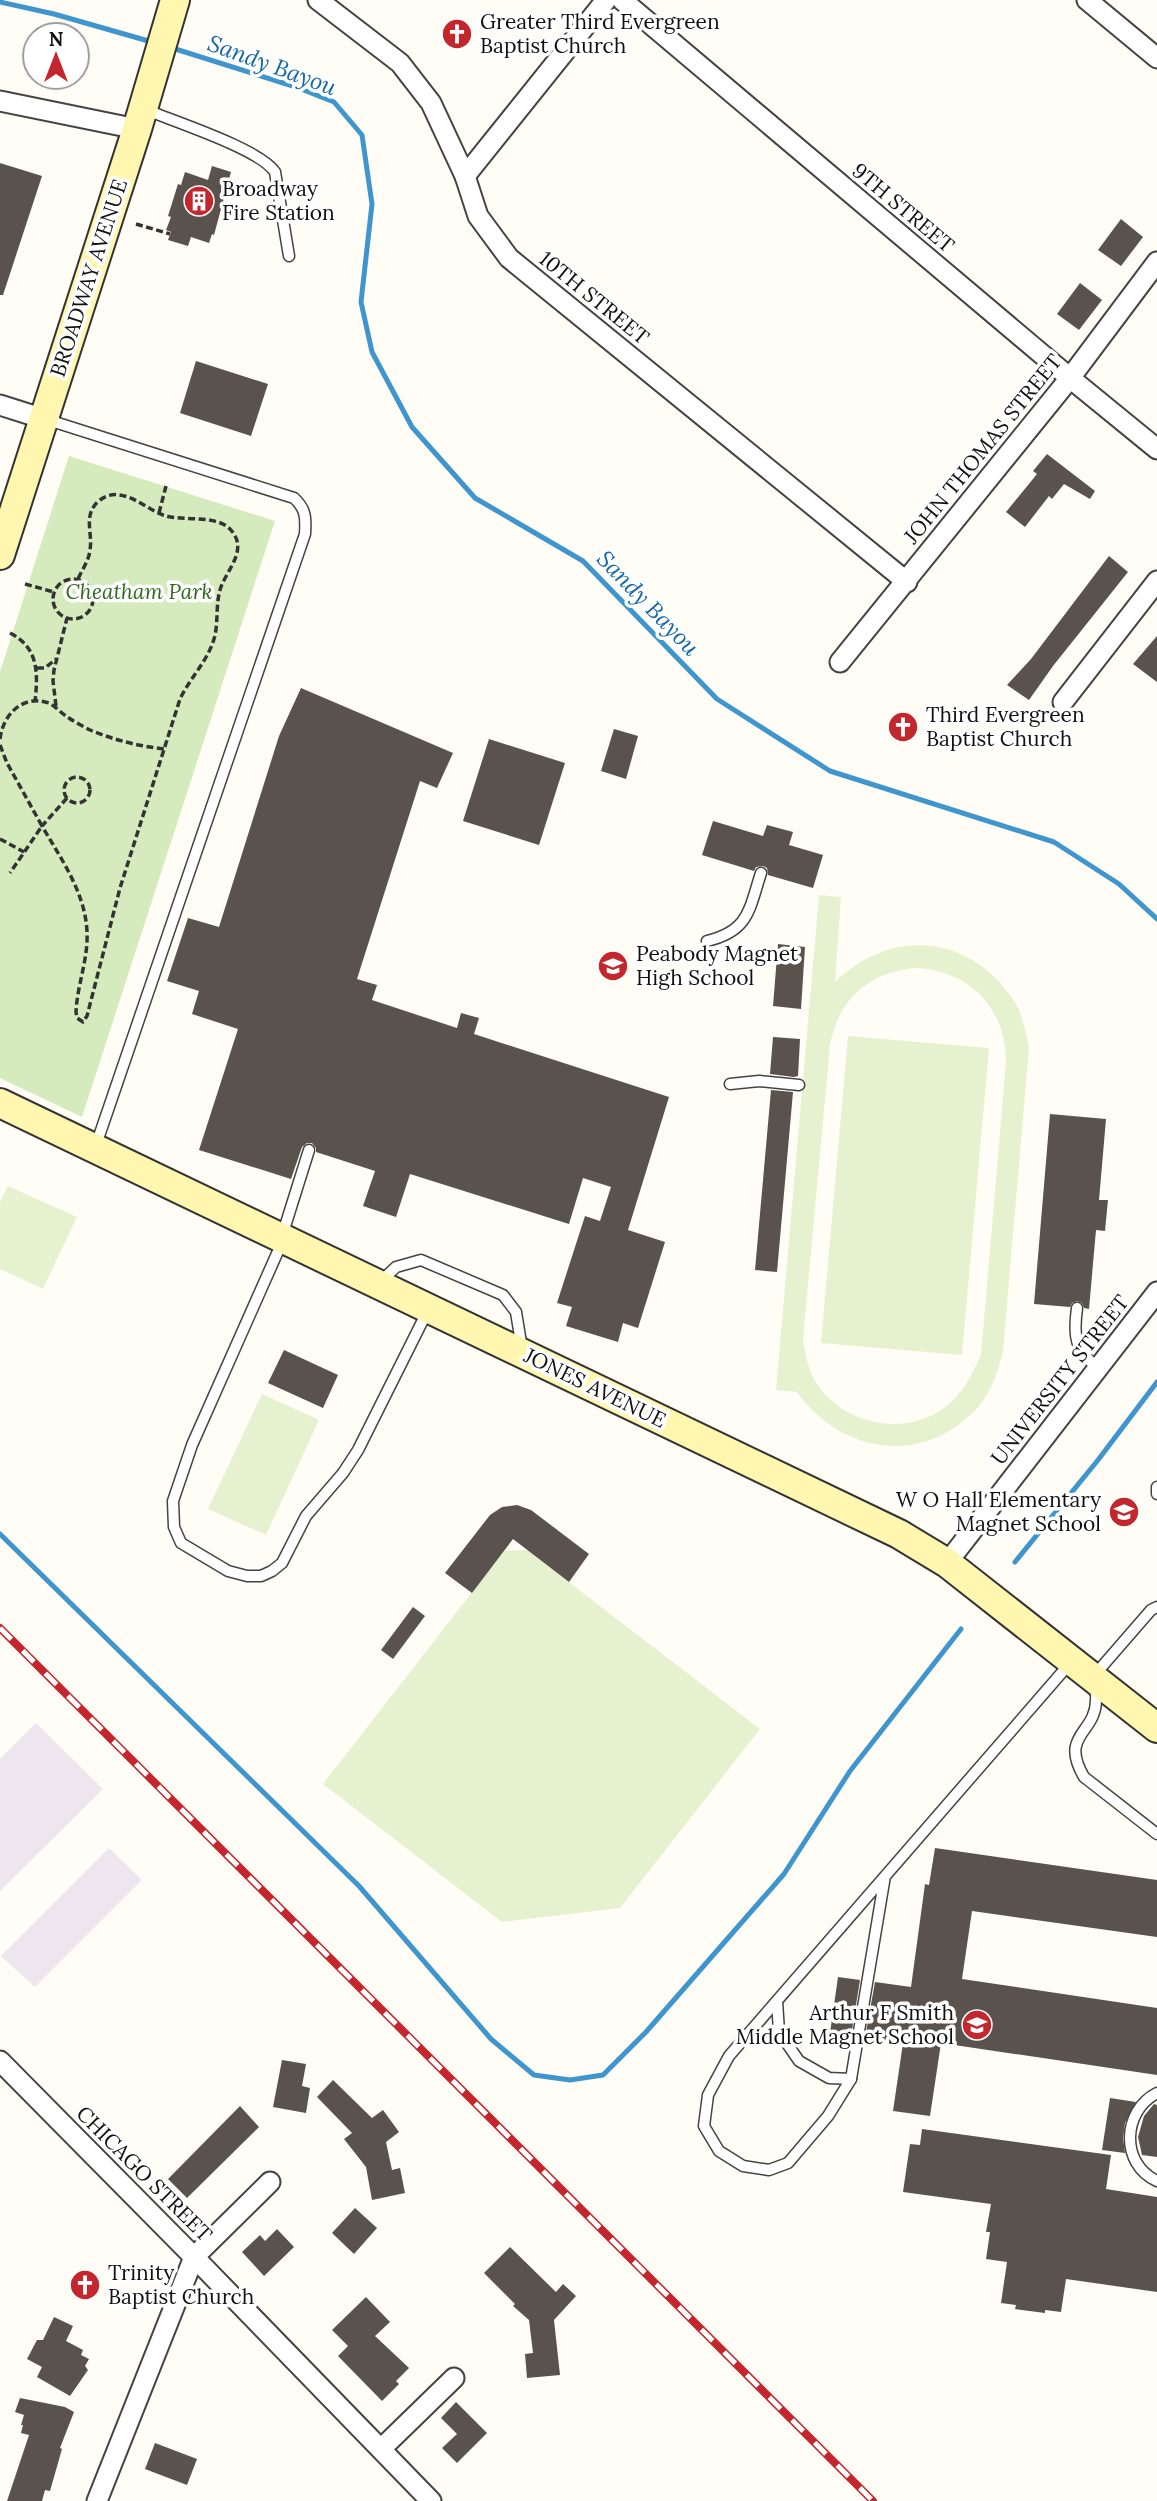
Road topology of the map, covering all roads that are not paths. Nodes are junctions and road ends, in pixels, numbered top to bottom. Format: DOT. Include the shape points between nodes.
graph roads {
  1 [pos="175,0"];
  2 [pos="318,0"];
  3 [pos="606,0"];
  4 [pos="622,0"];
  5 [pos="1087,0"];
  6 [pos="1157,58"];
  7 [pos="0,101"];
  8 [pos="142,111"];
  9 [pos="465,176"];
  10 [pos="289,256"];
  11 [pos="1157,262"];
  12 [pos="1070,378"];
  13 [pos="0,405"];
  14 [pos="44,419"];
  15 [pos="1157,449"];
  16 [pos="0,555"];
  17 [pos="1157,581"];
  18 [pos="907,582"];
  19 [pos="840,662"];
  20 [pos="1063,702"];
  21 [pos="761,873"];
  22 [pos="707,941"];
  23 [pos="730,1084"];
  24 [pos="799,1085"];
  25 [pos="0,1103"];
  26 [pos="95,1149"];
  27 [pos="309,1150"];
  28 [pos="282,1239"];
  29 [pos="378,1284"];
  30 [pos="1157,1292"];
  31 [pos="428,1308"];
  32 [pos="1077,1308"];
  33 [pos="522,1353"];
  34 [pos="1098,1368"];
  35 [pos="1157,1487"];
  36 [pos="1157,1494"];
  37 [pos="947,1563"];
  38 [pos="1157,1607"];
  39 [pos="1082,1670"];
  40 [pos="1157,1728"];
  41 [pos="1157,1834"];
  42 [pos="885,1877"];
  43 [pos="777,2001"];
  44 [pos="0,2061"];
  45 [pos="851,2079"];
  46 [pos="1157,2093"];
  47 [pos="1157,2181"];
  48 [pos="270,2182"];
  49 [pos="194,2256"];
  50 [pos="454,2378"];
  51 [pos="381,2449"];
  52 [pos="97,2501"];
  53 [pos="431,2501"];
  1 -- 8 [label="street, BROADWAY AVENUE"];
  2 -- 9 [label="street, 10TH STREET" via="400,63 432,103"];
  3 -- 9 [label="street"];
  4 -- 12 [label="street, 9TH STREET"];
  5 -- 6 [label="street"];
  7 -- 8 [label="street"];
  8 -- 10 [label="lane" via="252,153 271,167"];
  8 -- 14 [label="street, BROADWAY AVENUE"];
  9 -- 18 [label="street, 10TH STREET" via="478,216 509,258"];
  11 -- 12 [label="street, JOHN THOMAS STREET"];
  12 -- 15 [label="street, 9TH STREET"];
  12 -- 18 [label="street, JOHN THOMAS STREET"];
  13 -- 14 [label="street"];
  14 -- 16 [label="street, BROADWAY AVENUE"];
  14 -- 26 [label="lane" via="294,498 303,506 306,519 300,548"];
  17 -- 20 [label="street"];
  18 -- 19 [label="street, JOHN THOMAS STREET"];
  21 -- 22 [label="lane" via="737,930"];
  23 -- 24 [label="lane"];
  25 -- 26 [label="street, JONES AVENUE"];
  26 -- 28 [label="street, JONES AVENUE"];
  27 -- 28 [label="lane"];
  28 -- 29 [label="street, JONES AVENUE"];
  28 -- 31 [label="lane" via="192,1445 173,1501 174,1527 181,1543 228,1571 261,1576 282,1563 306,1516 358,1450"];
  29 -- 31 [label="street, JONES AVENUE"];
  29 -- 33 [label="lane" via="396,1267 421,1260 503,1295 516,1312"];
  30 -- 34 [label="street, UNIVERSITY STREET"];
  31 -- 33 [label="street, JONES AVENUE"];
  32 -- 34 [label="lane" via="1078,1347"];
  33 -- 37 [label="street, JONES AVENUE" via="887,1528"];
  34 -- 37 [label="street, UNIVERSITY STREET"];
  35 -- 36 [label="lane"];
  37 -- 39 [label="street, JONES AVENUE"];
  38 -- 39 [label="lane"];
  39 -- 40 [label="street, JONES AVENUE"];
  39 -- 41 [label="lane" via="1097,1700 1074,1750 1076,1764 1084,1777"];
  39 -- 42 [label="lane"];
  42 -- 43 [label="lane"];
  42 -- 45 [label="lane"];
  43 -- 45 [label="lane" via="779,2032 799,2061 829,2078"];
  43 -- 45 [label="lane" via="729,2056 708,2095 704,2126 719,2151 743,2166 769,2170 788,2163 828,2116"];
  44 -- 49 [label="street, CHICAGO STREET"];
  46 -- 47 [label="lane" via="1137,2110 1129,2140 1140,2169"];
  48 -- 49 [label="street"];
  49 -- 51 [label="street, CHICAGO STREET"];
  49 -- 52 [label="street"];
  50 -- 51 [label="street"];
  51 -- 53 [label="street, CHICAGO STREET"];
}
